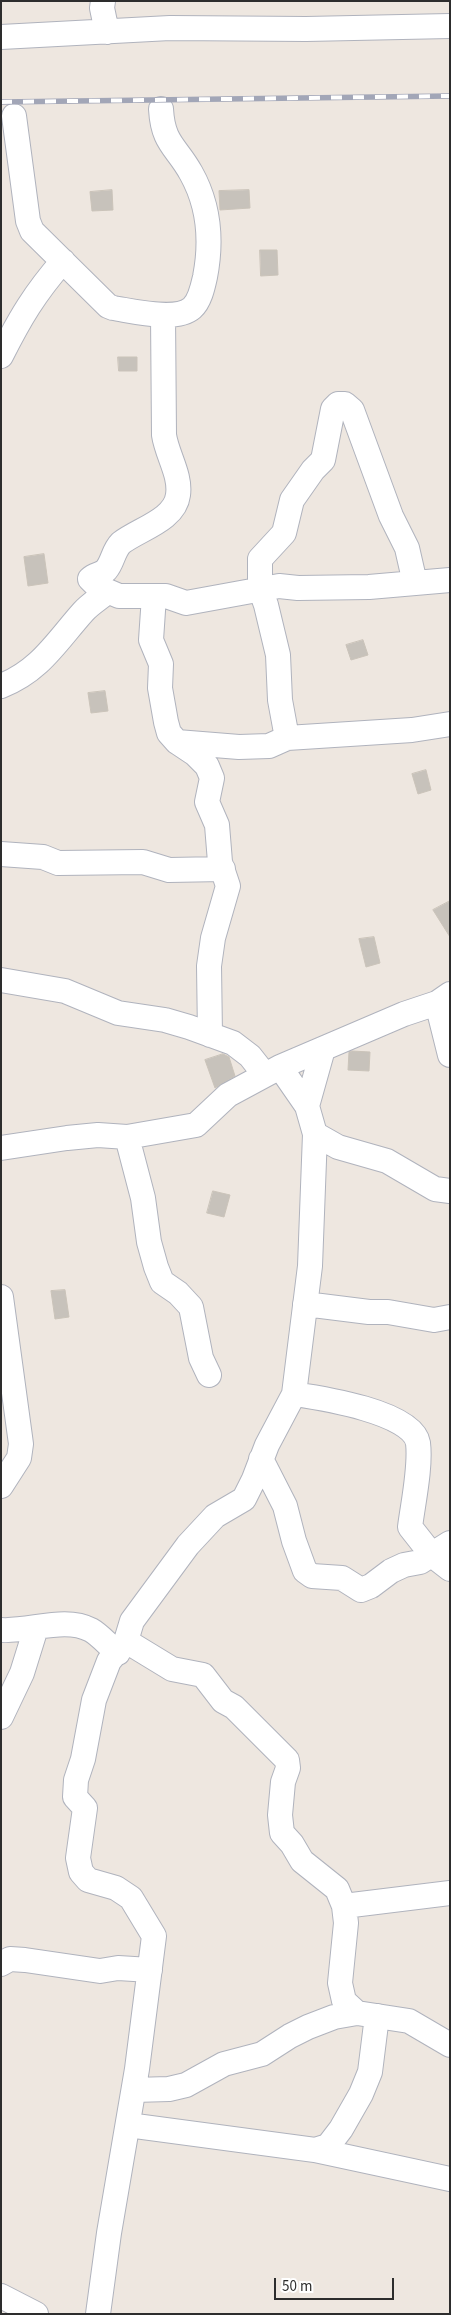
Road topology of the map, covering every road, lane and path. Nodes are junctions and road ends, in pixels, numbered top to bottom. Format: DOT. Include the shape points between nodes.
graph roads {
  1 [pos="103,1"];
  2 [pos="450,26"];
  3 [pos="107,32"];
  4 [pos="1,38"];
  5 [pos="161,109"];
  6 [pos="14,116"];
  7 [pos="32,231"];
  8 [pos="63,261"];
  9 [pos="42,285"];
  10 [pos="163,315"];
  11 [pos="1,356"];
  12 [pos="450,580"];
  13 [pos="415,583"];
  14 [pos="260,588"];
  15 [pos="107,592"];
  16 [pos="154,596"];
  17 [pos="1,686"];
  18 [pos="450,724"];
  19 [pos="287,738"];
  20 [pos="176,742"];
  21 [pos="1,854"];
  22 [pos="223,869"];
  23 [pos="1,980"];
  24 [pos="443,999"];
  25 [pos="210,1035"];
  26 [pos="322,1049"];
  27 [pos="450,1055"];
  28 [pos="273,1071"];
  29 [pos="308,1106"];
  30 [pos="315,1134"];
  31 [pos="128,1137"];
  32 [pos="1,1148"];
  33 [pos="450,1191"];
  34 [pos="1,1297"];
  35 [pos="305,1304"];
  36 [pos="450,1317"];
  37 [pos="209,1375"];
  38 [pos="294,1394"];
  39 [pos="261,1459"];
  40 [pos="1,1486"];
  41 [pos="444,1556"];
  42 [pos="36,1628"];
  43 [pos="1,1630"];
  44 [pos="122,1647"];
  45 [pos="1,1717"];
  46 [pos="450,1893"];
  47 [pos="344,1906"];
  48 [pos="1,1964"];
  49 [pos="150,1970"];
  50 [pos="368,2014"];
  51 [pos="450,2045"];
  52 [pos="134,2090"];
  53 [pos="128,2125"];
  54 [pos="315,2150"];
  55 [pos="450,2180"];
  56 [pos="1,2296"];
  57 [pos="36,2314"];
  58 [pos="98,2314"];
  1 -- 3 [label="street"];
  2 -- 3 [label="street" via="170,28"];
  3 -- 4 [label="street"];
  5 -- 10 [label="street" via="167,141 191,173 201,197 208,223 210,251 204,284 192,309"];
  6 -- 7 [label="street"];
  7 -- 8 [label="street"];
  7 -- 9 [label="street"];
  8 -- 9 [label="street"];
  8 -- 10 [label="street" via="108,306"];
  9 -- 11 [label="street"];
  10 -- 15 [label="street" via="164,435 179,494 172,510 122,543 106,569 90,579"];
  12 -- 13 [label="street"];
  13 -- 14 [label="street" via="369,587"];
  13 -- 14 [label="street" via="407,548 391,516 352,410 345,404 338,404 333,409 323,460 292,500 284,533 260,559"];
  14 -- 16 [label="street" via="186,603 166,596"];
  14 -- 19 [label="street" via="278,655 280,700"];
  15 -- 16 [label="street" via="119,596"];
  15 -- 17 [label="street" via="84,610 49,654"];
  16 -- 20 [label="street" via="151,640 161,664 160,688 166,722"];
  18 -- 19 [label="street" via="412,730"];
  19 -- 20 [label="street" via="269,746"];
  20 -- 22 [label="street" via="195,754 207,766 212,778 207,802 217,825"];
  21 -- 22 [label="street" via="43,857 58,863 143,862 169,870"];
  22 -- 25 [label="street" via="228,886 213,938 209,966"];
  23 -- 25 [label="street" via="66,991 118,1013 165,1020"];
  24 -- 26 [label="street"];
  24 -- 27 [label="street"];
  25 -- 28 [label="street" via="233,1043"];
  26 -- 28 [label="street"];
  26 -- 29 [label="street"];
  28 -- 29 [label="street"];
  28 -- 31 [label="street" via="228,1095 196,1125"];
  29 -- 30 [label="street"];
  30 -- 33 [label="street" via="338,1147 387,1160 435,1189"];
  30 -- 35 [label="street" via="310,1266"];
  31 -- 32 [label="street" via="67,1138"];
  31 -- 37 [label="street" via="156,1267 162,1282 191,1307 201,1358"];
  34 -- 40 [label="street" via="21,1444 19,1458"];
  35 -- 36 [label="street" via="434,1320"];
  35 -- 38 [label="street"];
  38 -- 39 [label="street"];
  38 -- 41 [label="street" via="386,1416 403,1423 414,1433 418,1443 410,1527"];
  39 -- 41 [label="street" via="285,1506 300,1560 312,1576 342,1578 361,1590 399,1566"];
  39 -- 44 [label="street" via="244,1499 215,1516 188,1545 132,1621"];
  42 -- 43 [label="street"];
  42 -- 44 [label="street" via="74,1624"];
  42 -- 45 [label="street" via="22,1673"];
  44 -- 47 [label="street" via="172,1669 203,1675 223,1701 234,1707 270,1746 282,1754 288,1768 281,1794 282,1833 302,1861 337,1888"];
  44 -- 49 [label="street" via="109,1661 94,1700 76,1780 75,1797 85,1808 78,1858 81,1872 88,1880 116,1888 131,1898 148,1924 154,1936"];
  46 -- 47 [label="street"];
  47 -- 50 [label="street" via="346,1923 340,1983 344,2001"];
  48 -- 49 [label="street" via="10,1959 100,1971 118,1968"];
  49 -- 52 [label="street"];
  50 -- 51 [label="street" via="409,2021"];
  50 -- 52 [label="street" via="334,2017 290,2036 262,2054 224,2064 186,2085"];
  50 -- 54 [label="street" via="370,2072 341,2129 328,2146"];
  52 -- 53 [label="street"];
  53 -- 54 [label="street"];
  53 -- 58 [label="street"];
  54 -- 55 [label="street"];
  56 -- 57 [label="street"];
}
